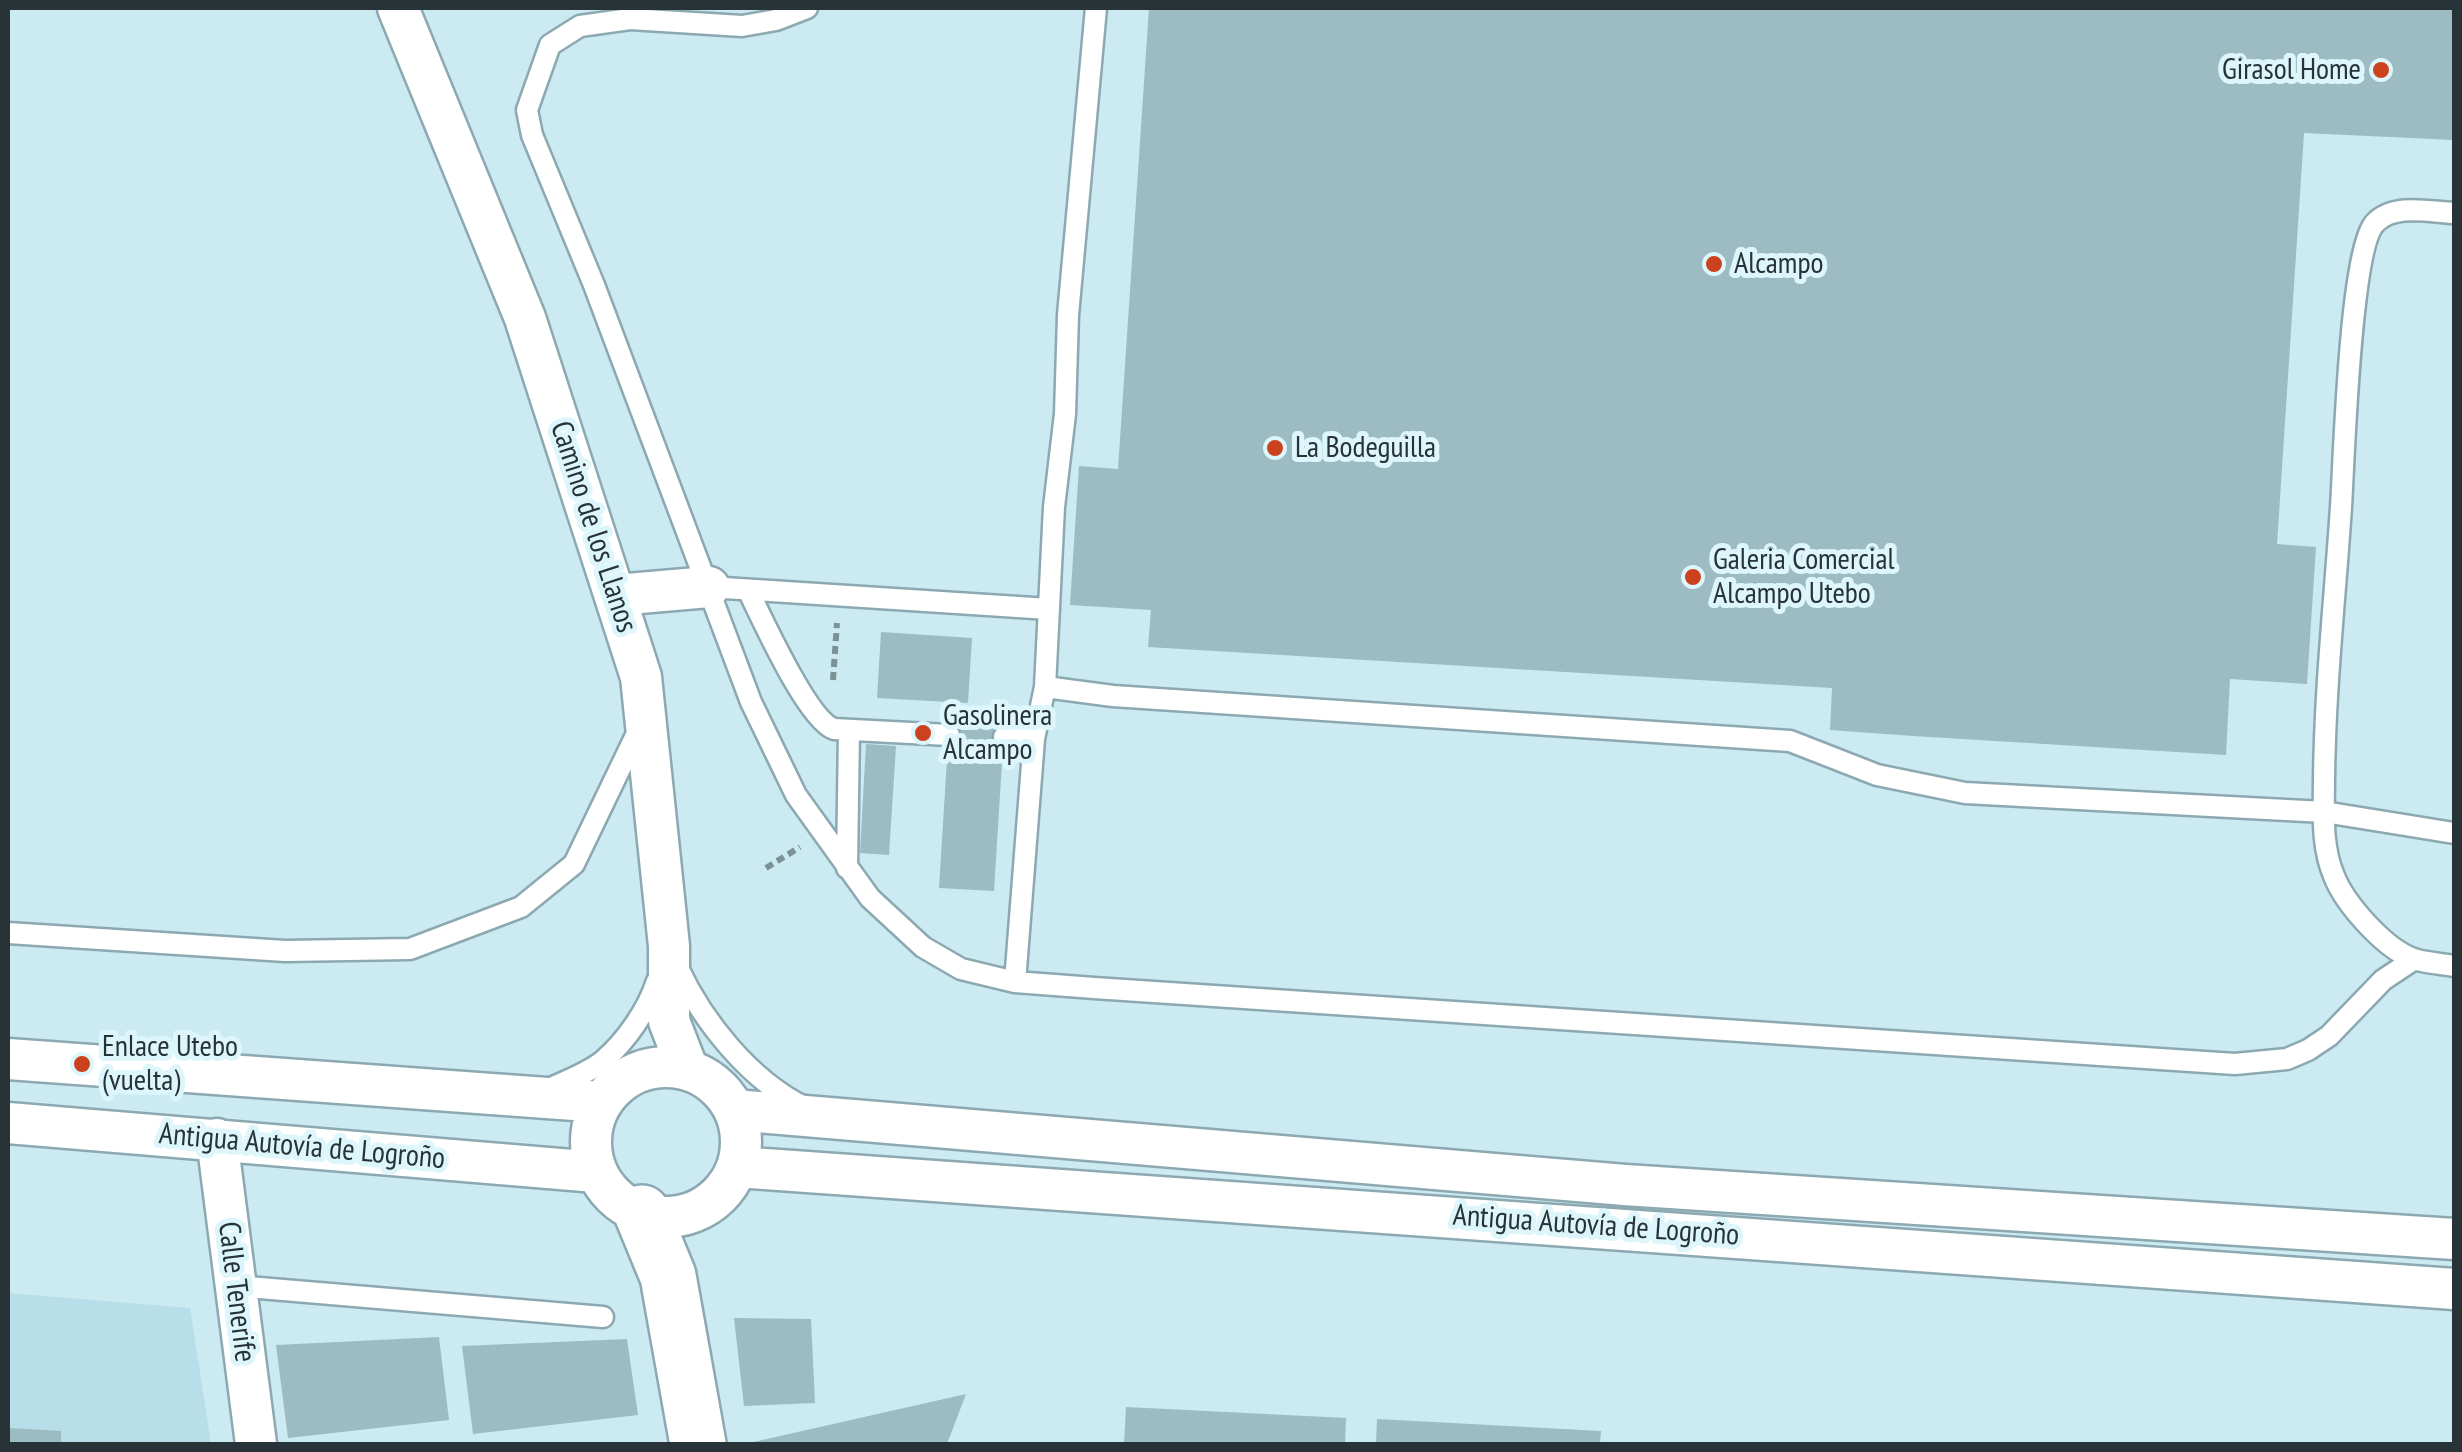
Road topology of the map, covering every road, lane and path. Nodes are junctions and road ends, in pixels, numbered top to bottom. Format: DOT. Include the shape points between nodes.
graph roads {
  1 [pos="398,8"];
  2 [pos="807,8"];
  3 [pos="1096,8"];
  4 [pos="2454,214"];
  5 [pos="709,588"];
  6 [pos="749,592"];
  7 [pos="616,594"];
  8 [pos="838,595"];
  9 [pos="1049,609"];
  10 [pos="1046,687"];
  11 [pos="646,716"];
  12 [pos="823,725"];
  13 [pos="849,730"];
  14 [pos="949,735"];
  15 [pos="1004,738"];
  16 [pos="1034,738"];
  17 [pos="2324,812"];
  18 [pos="2454,833"];
  19 [pos="848,868"];
  20 [pos="8,934"];
  21 [pos="669,946"];
  22 [pos="2414,960"];
  23 [pos="2454,966"];
  24 [pos="1015,982"];
  25 [pos="8,1058"];
  26 [pos="669,1069"];
  27 [pos="530,1098"];
  28 [pos="602,1102"];
  29 [pos="734,1110"];
  30 [pos="828,1119"];
  31 [pos="8,1123"];
  32 [pos="216,1139"];
  33 [pos="737,1167"];
  34 [pos="596,1172"];
  35 [pos="661,1215"];
  36 [pos="2452,1238"];
  37 [pos="236,1286"];
  38 [pos="2454,1289"];
  39 [pos="603,1316"];
  40 [pos="256,1444"];
  41 [pos="698,1444"];
  1 -- 7 [label="street, Camino de los Llanos" via="525,318"];
  2 -- 5 [label="lane" via="742,26 630,19 580,26 550,45 527,110"];
  3 -- 9 [label="lane"];
  4 -- 17 [label="lane" via="2396,210 2374,223 2363,247 2324,706"];
  5 -- 6 [label="lane"];
  5 -- 7 [label="street"];
  5 -- 19 [label="lane" via="751,702 796,795"];
  6 -- 8 [label="lane"];
  6 -- 12 [label="lane"];
  7 -- 11 [label="street, Camino de los Llanos"];
  8 -- 9 [label="lane"];
  8 -- 12 [label="path" via="832,695"];
  9 -- 10 [label="lane"];
  10 -- 16 [label="lane"];
  10 -- 17 [label="lane" via="1790,740 1877,775 1966,794"];
  11 -- 20 [label="lane" via="574,864 521,907 410,950 285,951"];
  11 -- 21 [label="street, Camino de los Llanos"];
  12 -- 13 [label="lane"];
  13 -- 14 [label="lane"];
  13 -- 19 [label="lane"];
  15 -- 16 [label="lane"];
  16 -- 24 [label="lane"];
  17 -- 18 [label="lane"];
  17 -- 22 [label="lane" via="2332,874 2344,896"];
  19 -- 24 [label="lane" via="923,947 960,969"];
  21 -- 26 [label="street, Camino de los Llanos"];
  21 -- 27 [label="lane" via="652,998 603,1061"];
  21 -- 30 [label="lane" via="710,1024 784,1096"];
  22 -- 23 [label="lane"];
  22 -- 24 [label="lane" via="2308,1050 2235,1064"];
  25 -- 27 [label="street"];
  26 -- 28 [label="street" via="618,1084"];
  26 -- 29 [label="street" via="712,1082"];
  27 -- 28 [label="street"];
  28 -- 34 [label="street" via="593,1124"];
  29 -- 30 [label="street, Antigua Autovía de Logroño"];
  29 -- 33 [label="street" via="742,1150"];
  30 -- 36 [label="street, Antigua Autovía de Logroño" via="1664,1188"];
  31 -- 32 [label="street, Antigua Autovía de Logroño"];
  32 -- 34 [label="street, Antigua Autovía de Logroño"];
  32 -- 37 [label="street, Calle Tenerife"];
  33 -- 35 [label="street" via="720,1196 699,1211"];
  33 -- 38 [label="street, Antigua Autovía de Logroño"];
  34 -- 35 [label="street" via="627,1208"];
  35 -- 41 [label="street"];
  37 -- 39 [label="lane"];
  37 -- 40 [label="street, Calle Tenerife"];
}
